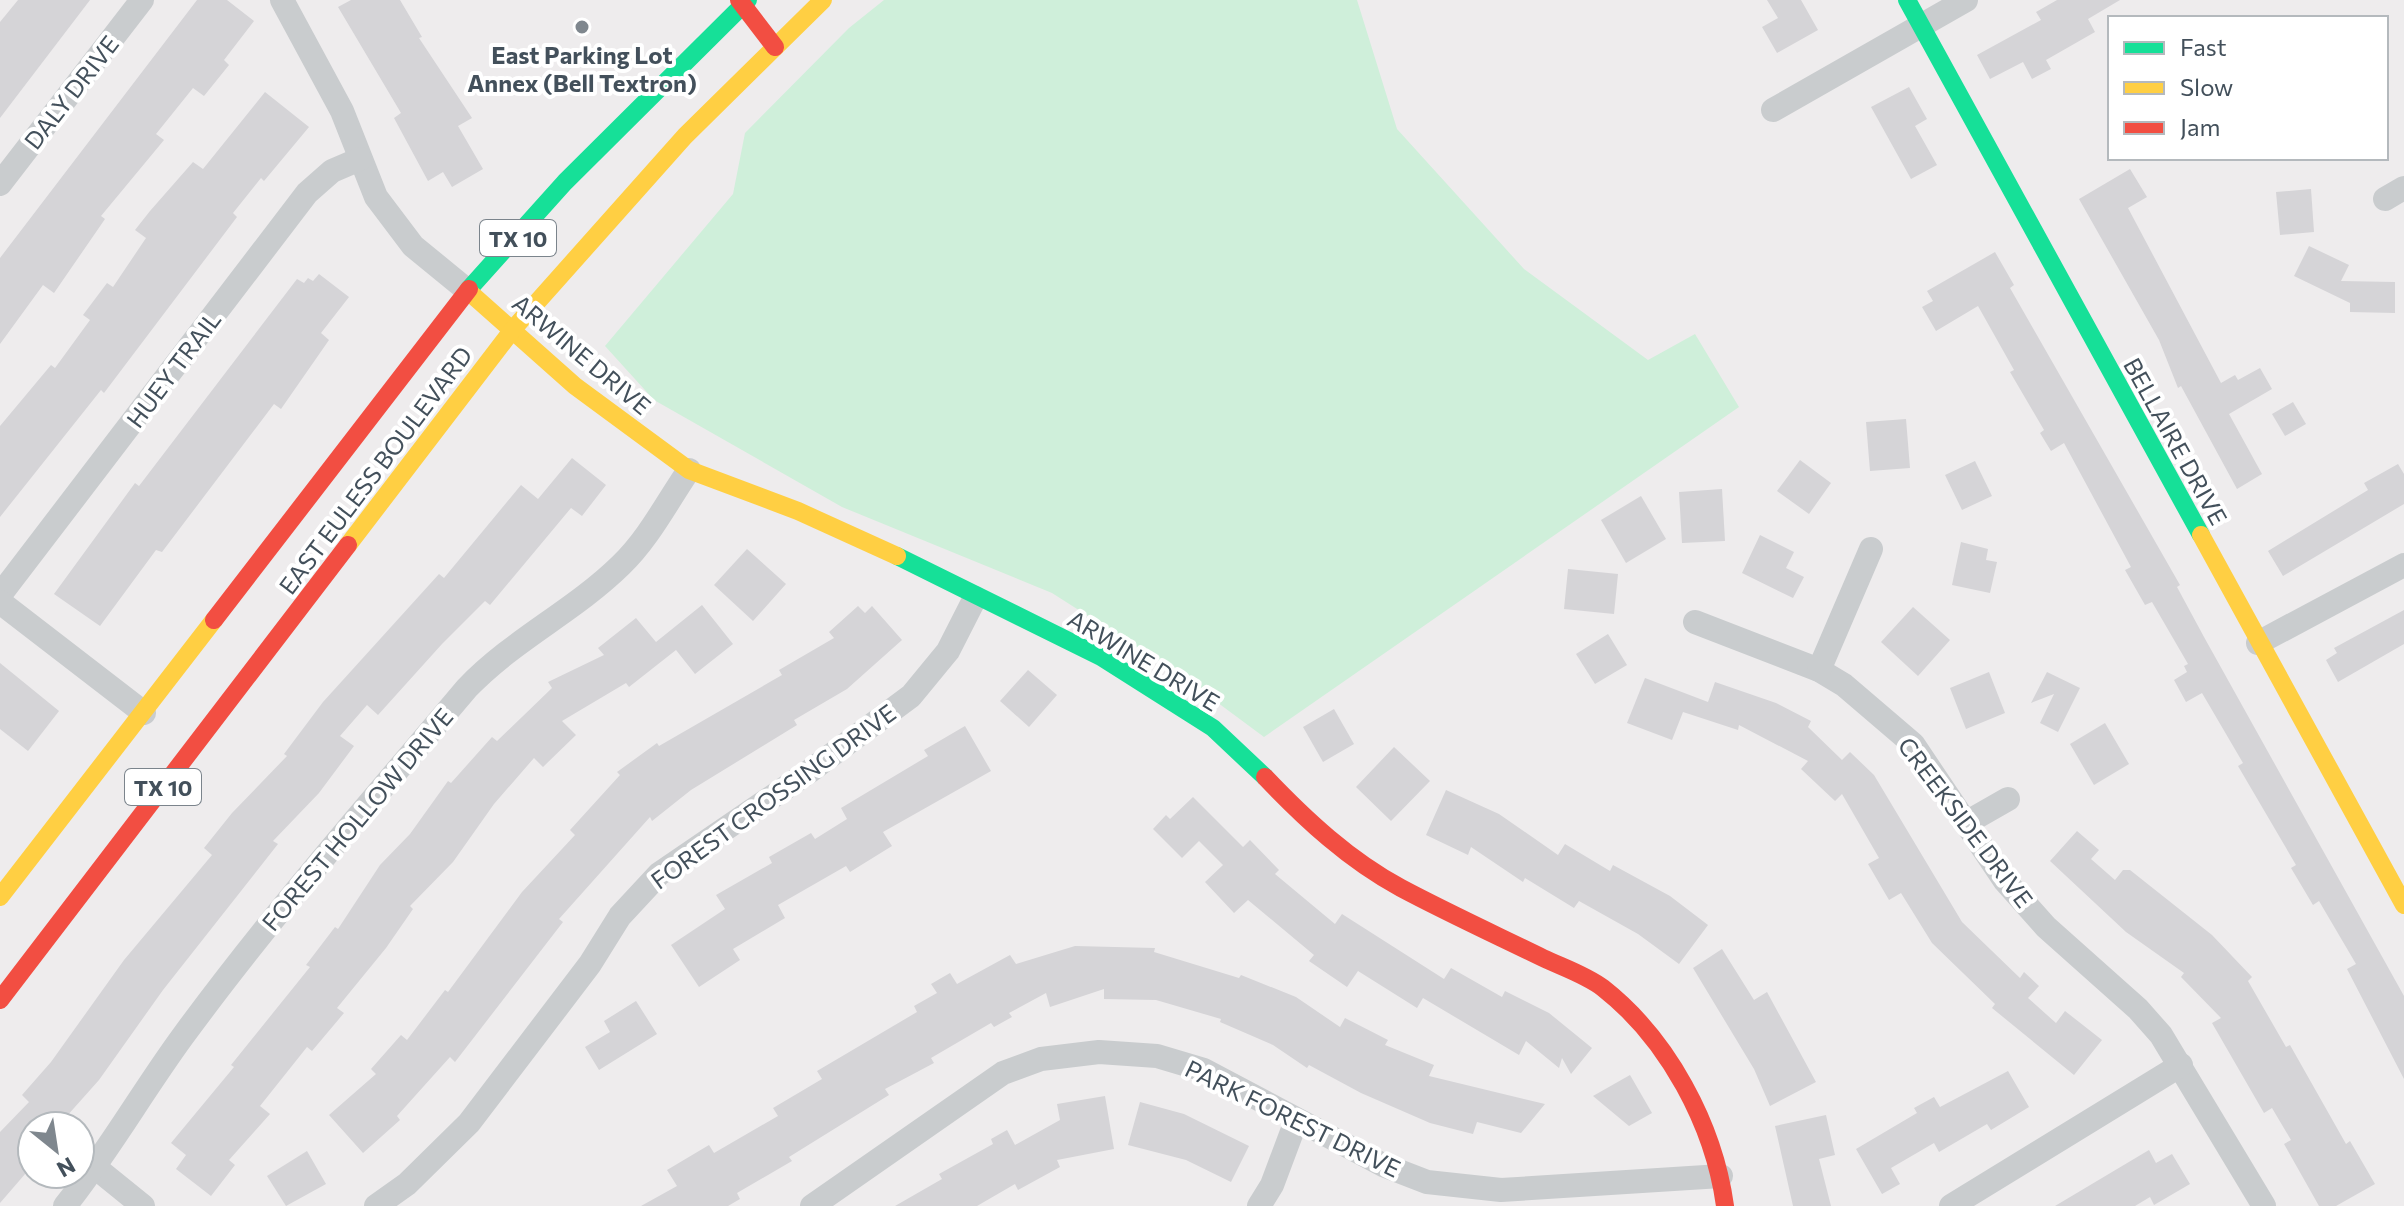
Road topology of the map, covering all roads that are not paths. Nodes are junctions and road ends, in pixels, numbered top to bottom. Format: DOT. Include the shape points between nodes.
graph roads {
  1 [pos="142,0"];
  2 [pos="282,0"];
  3 [pos="823,0"];
  4 [pos="1907,0"];
  5 [pos="1966,0"];
  6 [pos="743,2"];
  7 [pos="1921,26"];
  8 [pos="775,47"];
  9 [pos="1773,110"];
  10 [pos="360,159"];
  11 [pos="0,184"];
  12 [pos="468,291"];
  13 [pos="514,328"];
  14 [pos="689,470"];
  15 [pos="1871,549"];
  16 [pos="2404,565"];
  17 [pos="0,595"];
  18 [pos="975,598"];
  19 [pos="0,602"];
  20 [pos="1695,622"];
  21 [pos="2258,643"];
  22 [pos="1819,670"];
  23 [pos="144,713"];
  24 [pos="2008,799"];
  25 [pos="1966,823"];
  26 [pos="2401,894"];
  27 [pos="0,897"];
  28 [pos="0,1000"];
  29 [pos="2181,1065"];
  30 [pos="1296,1121"];
  31 [pos="96,1168"];
  32 [pos="1721,1176"];
  33 [pos="78,1190"];
  34 [pos="1472,1197"];
  35 [pos="65,1206"];
  36 [pos="143,1206"];
  37 [pos="376,1206"];
  38 [pos="812,1206"];
  39 [pos="1259,1206"];
  40 [pos="1725,1206"];
  41 [pos="1951,1206"];
  42 [pos="2264,1206"];
  1 -- 11 [label="street, DALY DRIVE"];
  2 -- 10 [label="street" via="342,111"];
  3 -- 8 [label="street, EAST EULESS BOULEVARD / TX 10"];
  4 -- 7 [label="street, BELLAIRE DRIVE"];
  5 -- 7 [label="street"];
  6 -- 8 [label="street"];
  6 -- 12 [label="street, EAST EULESS BOULEVARD / TX 10" via="565,182"];
  7 -- 9 [label="street"];
  7 -- 21 [label="street, BELLAIRE DRIVE"];
  8 -- 13 [label="street, EAST EULESS BOULEVARD / TX 10" via="685,136"];
  10 -- 12 [label="street" via="376,197 413,246"];
  10 -- 17 [label="street, HUEY TRAIL" via="332,171 307,193"];
  12 -- 13 [label="street, ARWINE DRIVE"];
  12 -- 23 [label="street, EAST EULESS BOULEVARD / TX 10"];
  13 -- 14 [label="street, ARWINE DRIVE" via="575,386"];
  13 -- 28 [label="street, EAST EULESS BOULEVARD / TX 10"];
  14 -- 18 [label="street, ARWINE DRIVE" via="798,511"];
  14 -- 31 [label="street, FOREST HOLLOW DRIVE" via="620,566 497,657 467,688 262,933 181,1038"];
  15 -- 22 [label="street"];
  16 -- 21 [label="street"];
  18 -- 32 [label="street, ARWINE DRIVE" via="1101,657 1161,692 1244,755 1308,822 1399,887 1601,986 1637,1019 1671,1064 1694,1104"];
  18 -- 37 [label="street, FOREST CROSSING DRIVE" via="948,651 911,696 659,874 620,916 590,964 469,1123 407,1184"];
  19 -- 23 [label="street"];
  20 -- 22 [label="street, CREEKSIDE DRIVE"];
  21 -- 26 [label="street, BELLAIRE DRIVE"];
  22 -- 25 [label="street, CREEKSIDE DRIVE" via="1913,744"];
  23 -- 27 [label="street, EAST EULESS BOULEVARD / TX 10"];
  24 -- 25 [label="street"];
  25 -- 29 [label="street, CREEKSIDE DRIVE" via="2005,881 2046,927 2138,1009"];
  29 -- 41 [label="street"];
  29 -- 42 [label="street, CREEKSIDE DRIVE"];
  30 -- 34 [label="street, PARK FOREST DRIVE" via="1383,1165"];
  30 -- 38 [label="street, PARK FOREST DRIVE" via="1204,1070 1157,1056 1099,1052 1041,1059 1003,1073"];
  30 -- 39 [label="street"];
  31 -- 36 [label="street"];
  32 -- 34 [label="street, PARK FOREST DRIVE" via="1501,1190"];
  32 -- 40 [label="street, ARWINE DRIVE"];
  33 -- 35 [label="street, FOREST HOLLOW DRIVE"];
}
